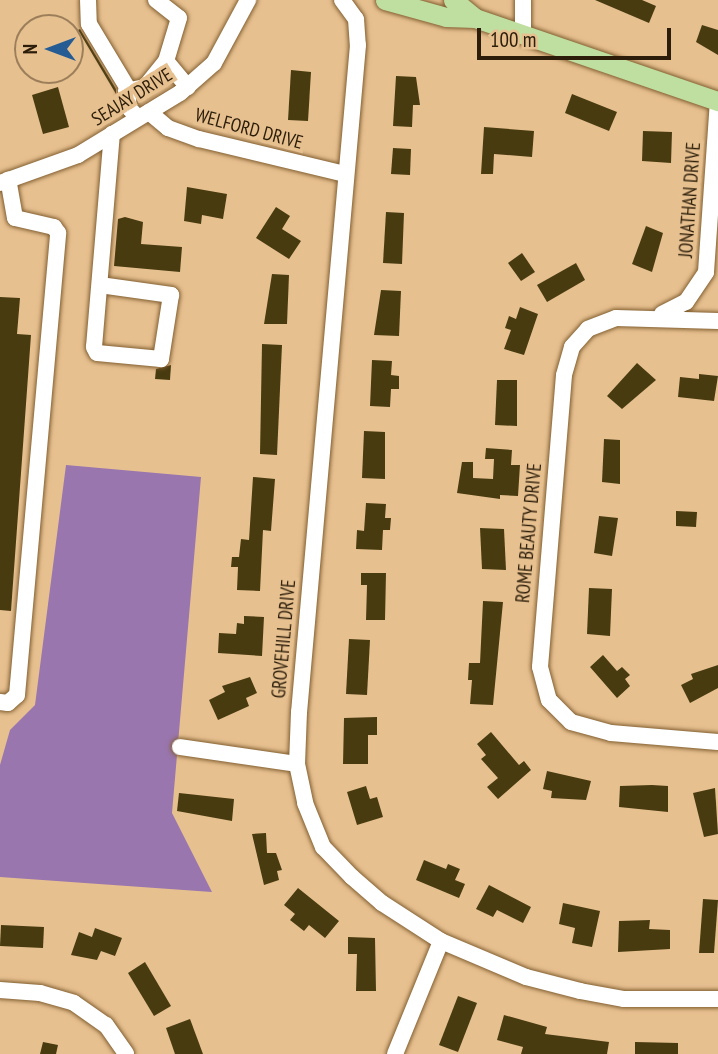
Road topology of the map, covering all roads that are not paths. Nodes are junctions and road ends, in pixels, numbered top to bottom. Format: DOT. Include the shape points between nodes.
graph roads {
  1 [pos="88,0"];
  2 [pos="156,0"];
  3 [pos="248,0"];
  4 [pos="342,0"];
  5 [pos="385,0"];
  6 [pos="453,0"];
  7 [pos="523,0"];
  8 [pos="475,18"];
  9 [pos="523,33"];
  10 [pos="166,61"];
  11 [pos="188,87"];
  12 [pos="127,91"];
  13 [pos="718,101"];
  14 [pos="143,115"];
  15 [pos="112,134"];
  16 [pos="345,174"];
  17 [pos="4,182"];
  18 [pos="7,210"];
  19 [pos="100,285"];
  20 [pos="654,316"];
  21 [pos="718,321"];
  22 [pos="0,702"];
  23 [pos="718,742"];
  24 [pos="180,747"];
  25 [pos="297,764"];
  26 [pos="441,941"];
  27 [pos="0,990"];
  28 [pos="718,999"];
  29 [pos="126,1054"];
  30 [pos="395,1054"];
  1 -- 12 [label="street" via="89,24"];
  2 -- 10 [label="street" via="179,18"];
  3 -- 11 [label="street, SEAJAY DRIVE" via="227,45"];
  4 -- 16 [label="street, GROVEHILL DRIVE" via="356,19 358,45"];
  5 -- 8 [label="main road" via="446,17"];
  6 -- 8 [label="main road"];
  7 -- 9 [label="street"];
  8 -- 9 [label="main road"];
  9 -- 13 [label="main road"];
  10 -- 11 [label="street"];
  10 -- 12 [label="street" via="145,87"];
  11 -- 14 [label="street, SEAJAY DRIVE"];
  12 -- 14 [label="street" via="129,108"];
  13 -- 20 [label="street, JONATHAN DRIVE" via="705,272 686,302"];
  14 -- 15 [label="street, SEAJAY DRIVE"];
  14 -- 16 [label="street, WELFORD DRIVE" via="200,139"];
  15 -- 17 [label="street, SEAJAY DRIVE" via="79,155"];
  15 -- 19 [label="street"];
  16 -- 25 [label="street, GROVEHILL DRIVE"];
  17 -- 18 [label="street"];
  18 -- 22 [label="street" via="19,221 54,227 58,233 17,695 8,703"];
  19 -- 19 [label="street" via="97,352 161,359 171,295"];
  20 -- 21 [label="street, ROME BEAUTY DRIVE"];
  20 -- 23 [label="street, ROME BEAUTY DRIVE" via="597,323 579,337 567,358 540,676 560,713 591,729"];
  24 -- 25 [label="street"];
  25 -- 26 [label="street, GROVEHILL DRIVE" via="305,803 323,847 382,903"];
  26 -- 28 [label="street, GROVEHILL DRIVE" via="526,977 580,991 624,999"];
  26 -- 30 [label="street"];
  27 -- 29 [label="street" via="40,993 74,1003 106,1025"];
}
